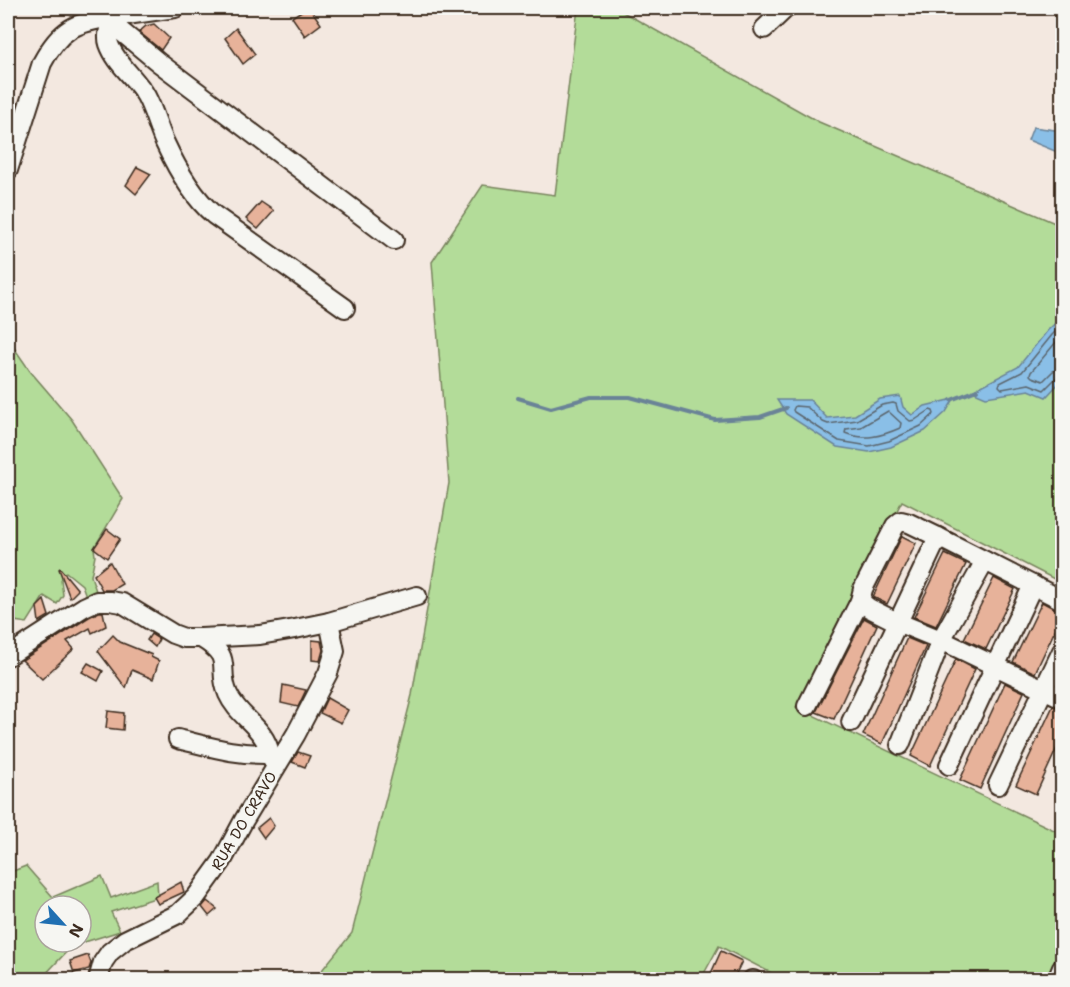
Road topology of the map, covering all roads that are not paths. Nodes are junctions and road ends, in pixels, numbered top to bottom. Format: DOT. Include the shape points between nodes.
graph roads {
  1 [pos="175,8"];
  2 [pos="786,8"];
  3 [pos="112,20"];
  4 [pos="764,30"];
  5 [pos="8,170"];
  6 [pos="394,240"];
  7 [pos="345,308"];
  8 [pos="938,537"];
  9 [pos="985,561"];
  10 [pos="1033,585"];
  11 [pos="417,596"];
  12 [pos="1062,600"];
  13 [pos="860,601"];
  14 [pos="329,622"];
  15 [pos="897,622"];
  16 [pos="201,638"];
  17 [pos="941,640"];
  18 [pos="1062,651"];
  19 [pos="8,656"];
  20 [pos="995,666"];
  21 [pos="1044,690"];
  22 [pos="1062,698"];
  23 [pos="807,706"];
  24 [pos="851,722"];
  25 [pos="178,739"];
  26 [pos="900,745"];
  27 [pos="273,760"];
  28 [pos="949,765"];
  29 [pos="999,785"];
  30 [pos="1062,968"];
  31 [pos="98,980"];
  32 [pos="1057,980"];
  1 -- 3 [label="street"];
  2 -- 4 [label="street"];
  3 -- 5 [label="street" via="79,24 51,46 34,84"];
  3 -- 6 [label="street" via="158,62"];
  3 -- 7 [label="street" via="107,40 110,47 145,95 164,142 202,205"];
  8 -- 9 [label="street"];
  8 -- 13 [label="street" via="904,521 898,522"];
  8 -- 15 [label="street"];
  9 -- 10 [label="street"];
  9 -- 17 [label="street"];
  10 -- 12 [label="street"];
  10 -- 20 [label="street"];
  11 -- 14 [label="street"];
  13 -- 15 [label="street"];
  13 -- 23 [label="street"];
  14 -- 16 [label="street" via="260,635"];
  14 -- 27 [label="street, RUA DO CRAVO" via="333,659 296,734"];
  15 -- 17 [label="street"];
  15 -- 24 [label="street"];
  16 -- 19 [label="street" via="173,634 122,603 97,601"];
  16 -- 27 [label="street" via="222,656 227,693 265,739"];
  17 -- 20 [label="street"];
  17 -- 26 [label="street"];
  18 -- 21 [label="street"];
  20 -- 21 [label="street"];
  20 -- 28 [label="street"];
  21 -- 22 [label="street"];
  21 -- 29 [label="street"];
  25 -- 27 [label="street"];
  27 -- 31 [label="street, RUA DO CRAVO" via="222,861 196,897 178,914 125,940 110,952"];
  30 -- 32 [label="street"];
}
